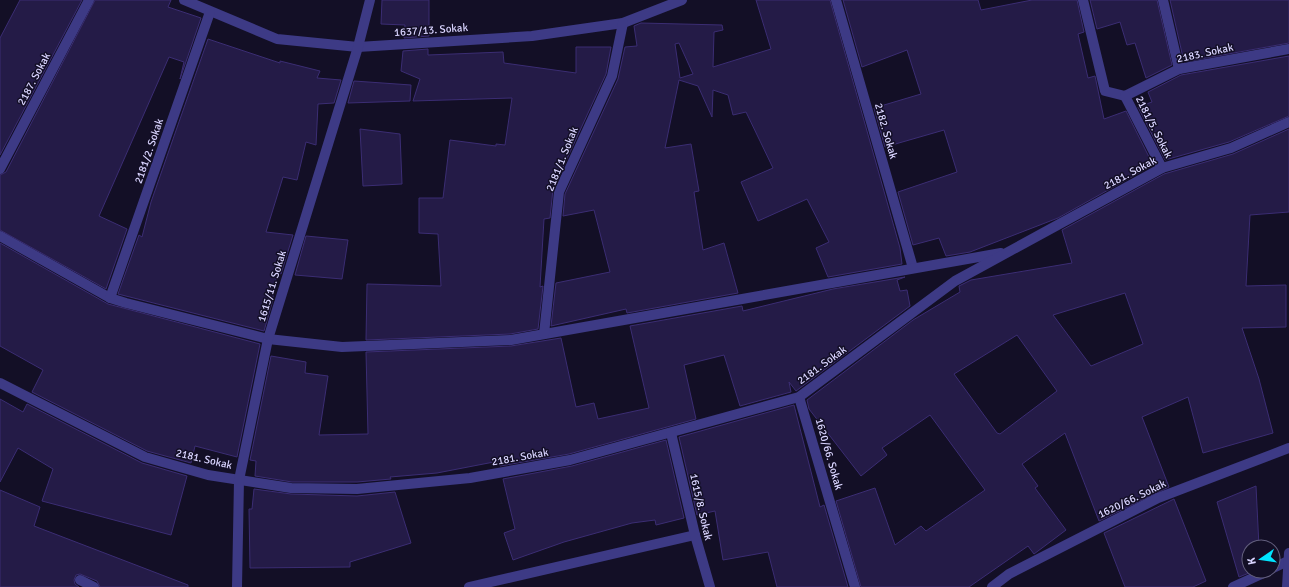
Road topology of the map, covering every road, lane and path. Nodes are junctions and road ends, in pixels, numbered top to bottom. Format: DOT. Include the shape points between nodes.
graph roads {
  1 [pos="89,0"];
  2 [pos="184,0"];
  3 [pos="370,0"];
  4 [pos="682,0"];
  5 [pos="836,0"];
  6 [pos="1083,0"];
  7 [pos="1163,0"];
  8 [pos="210,12"];
  9 [pos="623,23"];
  10 [pos="358,47"];
  11 [pos="1289,49"];
  12 [pos="1179,69"];
  13 [pos="1125,96"];
  14 [pos="1289,122"];
  15 [pos="1162,168"];
  16 [pos="0,169"];
  17 [pos="0,236"];
  18 [pos="1011,251"];
  19 [pos="913,268"];
  20 [pos="110,298"];
  21 [pos="544,334"];
  22 [pos="268,339"];
  23 [pos="0,383"];
  24 [pos="799,397"];
  25 [pos="671,433"];
  26 [pos="1289,448"];
  27 [pos="239,480"];
  28 [pos="694,535"];
  29 [pos="1289,557"];
  30 [pos="1250,579"];
  31 [pos="80,580"];
  32 [pos="94,587"];
  33 [pos="237,587"];
  34 [pos="469,587"];
  35 [pos="710,587"];
  36 [pos="855,587"];
  37 [pos="992,587"];
  38 [pos="1233,587"];
  39 [pos="1287,587"];
  1 -- 16 [label="street, 2187. Sokak"];
  2 -- 8 [label="street, 1637/13. Sokak"];
  3 -- 10 [label="street, 1615/11. Sokak"];
  4 -- 9 [label="street, 1637/13. Sokak"];
  5 -- 19 [label="street, 2182. Sokak"];
  6 -- 13 [label="street" via="1105,91"];
  7 -- 12 [label="street"];
  8 -- 10 [label="street, 1637/13. Sokak" via="277,39"];
  8 -- 20 [label="street, 2181/2. Sokak"];
  9 -- 10 [label="street, 1637/13. Sokak" via="532,36"];
  9 -- 21 [label="street, 2181/1. Sokak" via="612,76 559,192"];
  10 -- 22 [label="street, 1615/11. Sokak"];
  11 -- 12 [label="street, 2183. Sokak"];
  12 -- 13 [label="street, 2183. Sokak"];
  13 -- 15 [label="street, 2181/5. Sokak"];
  14 -- 15 [label="street, 2181. Sokak" via="1231,148"];
  15 -- 18 [label="street, 2181. Sokak"];
  17 -- 20 [label="street, 2181. Sokak"];
  18 -- 19 [label="street, 2181. Sokak"];
  18 -- 24 [label="street, 2181. Sokak" via="955,281"];
  19 -- 21 [label="street, 2181. Sokak"];
  20 -- 22 [label="street, 2181. Sokak"];
  21 -- 22 [label="street, 2181. Sokak" via="511,340 342,347"];
  22 -- 27 [label="street, 1615/11. Sokak"];
  23 -- 27 [label="street, 2181. Sokak" via="145,457 208,475"];
  24 -- 25 [label="street, 2181. Sokak"];
  24 -- 36 [label="street, 1620/66. Sokak"];
  25 -- 27 [label="street, 2181. Sokak" via="570,460 470,478 357,489 291,488"];
  25 -- 28 [label="street, 1615/8. Sokak"];
  26 -- 37 [label="street, 1620/66. Sokak" via="1158,498 1009,574"];
  27 -- 33 [label="street, 1615/11. Sokak"];
  28 -- 34 [label="street"];
  28 -- 35 [label="street, 1615/8. Sokak"];
  29 -- 39 [label="street"];
  30 -- 38 [label="street"];
  31 -- 32 [label="street"];
}
